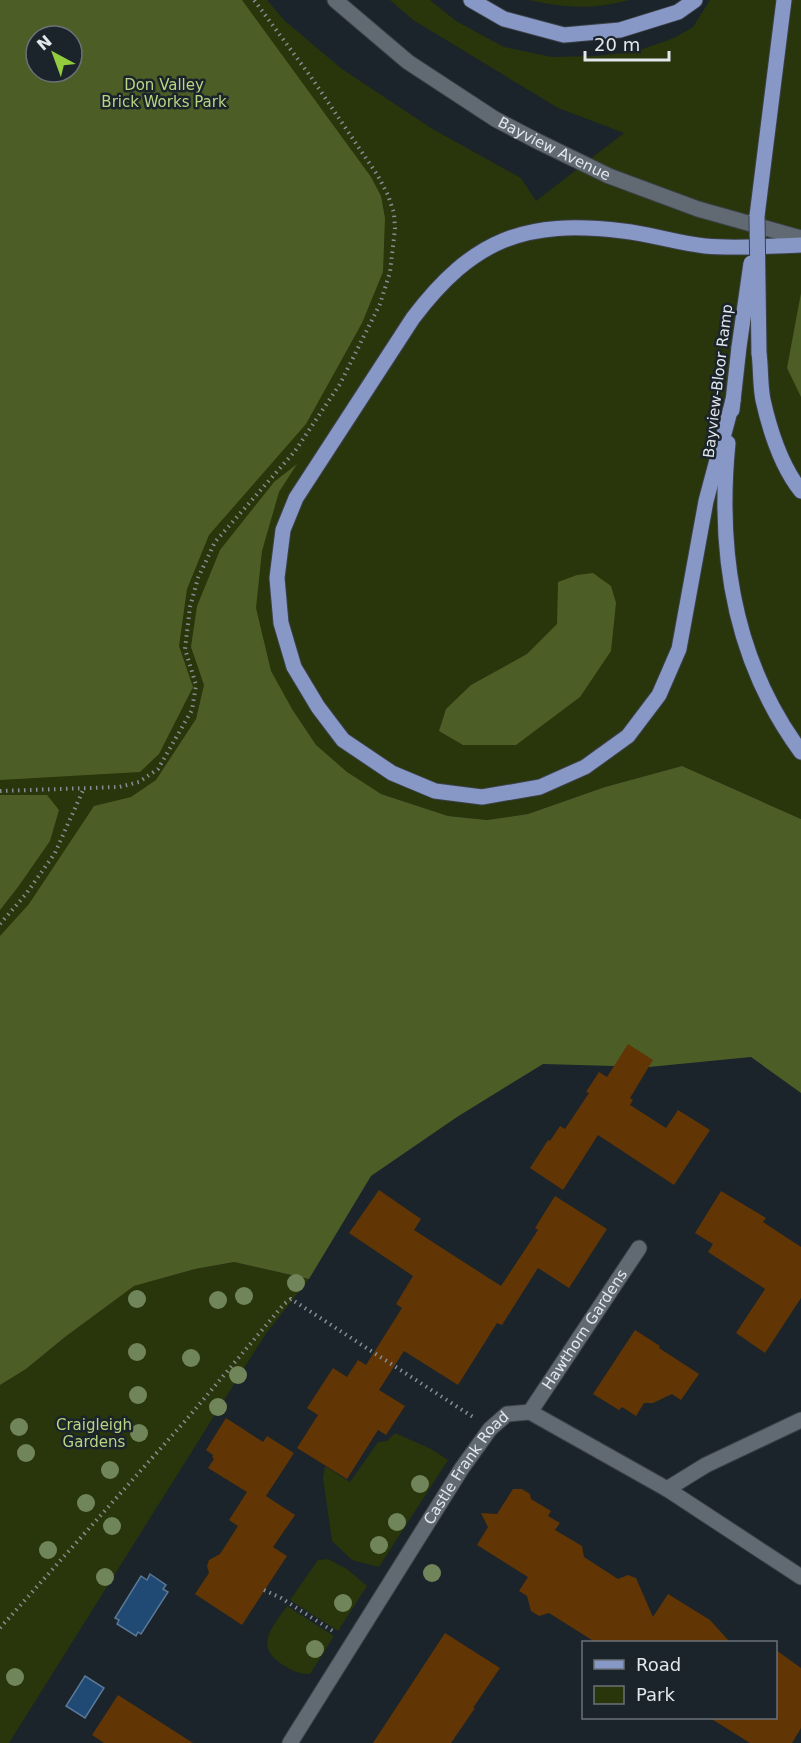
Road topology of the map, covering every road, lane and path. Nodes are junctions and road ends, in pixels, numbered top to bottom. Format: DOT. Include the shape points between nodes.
graph roads {
  1 [pos="254,0"];
  2 [pos="336,0"];
  3 [pos="471,0"];
  4 [pos="695,0"];
  5 [pos="784,0"];
  6 [pos="757,216"];
  7 [pos="801,238"];
  8 [pos="801,245"];
  9 [pos="733,400"];
  10 [pos="801,491"];
  11 [pos="801,752"];
  12 [pos="84,788"];
  13 [pos="0,791"];
  14 [pos="0,924"];
  15 [pos="639,1248"];
  16 [pos="530,1412"];
  17 [pos="801,1420"];
  18 [pos="490,1428"];
  19 [pos="667,1489"];
  20 [pos="801,1577"];
  21 [pos="264,1590"];
  22 [pos="0,1628"];
  23 [pos="352,1643"];
  24 [pos="290,1743"];
  1 -- 12 [label="path" via="388,195 394,213 390,272 380,304 339,384 295,451 215,542 198,578 185,649 196,685 192,710 165,759 158,770 139,782"];
  2 -- 7 [label="street, Bayview Avenue" via="408,62 539,142 609,177 698,209"];
  3 -- 4 [label="main road" via="504,20 564,35 620,30 678,12"];
  5 -- 6 [label="main road, Bayview-Bloor Ramp"];
  6 -- 9 [label="main road, Bayview-Bloor Ramp, bridge"];
  6 -- 10 [label="main road, bridge" via="763,399 775,442"];
  8 -- 9 [label="main road" via="707,246 624,231 550,228 492,244 432,292 296,498 283,530 277,578 281,623 294,667 343,740 392,773 435,791 482,797 540,787 585,767 628,736 659,695 679,649 708,491"];
  9 -- 11 [label="main road, Bayview-Bloor Ramp" via="724,533 732,594 758,678 780,722"];
  12 -- 13 [label="path"];
  12 -- 14 [label="path" via="55,854"];
  15 -- 16 [label="street, Hawthorn Gardens"];
  16 -- 18 [label="street, Castle Frank Road" via="507,1414"];
  16 -- 19 [label="street, Castle Frank Road"];
  17 -- 19 [label="street" via="706,1465"];
  18 -- 22 [label="path" via="291,1299"];
  18 -- 23 [label="street, Castle Frank Road"];
  19 -- 20 [label="street, Castle Frank Road"];
  21 -- 23 [label="path"];
  23 -- 24 [label="street, Castle Frank Road"];
}
